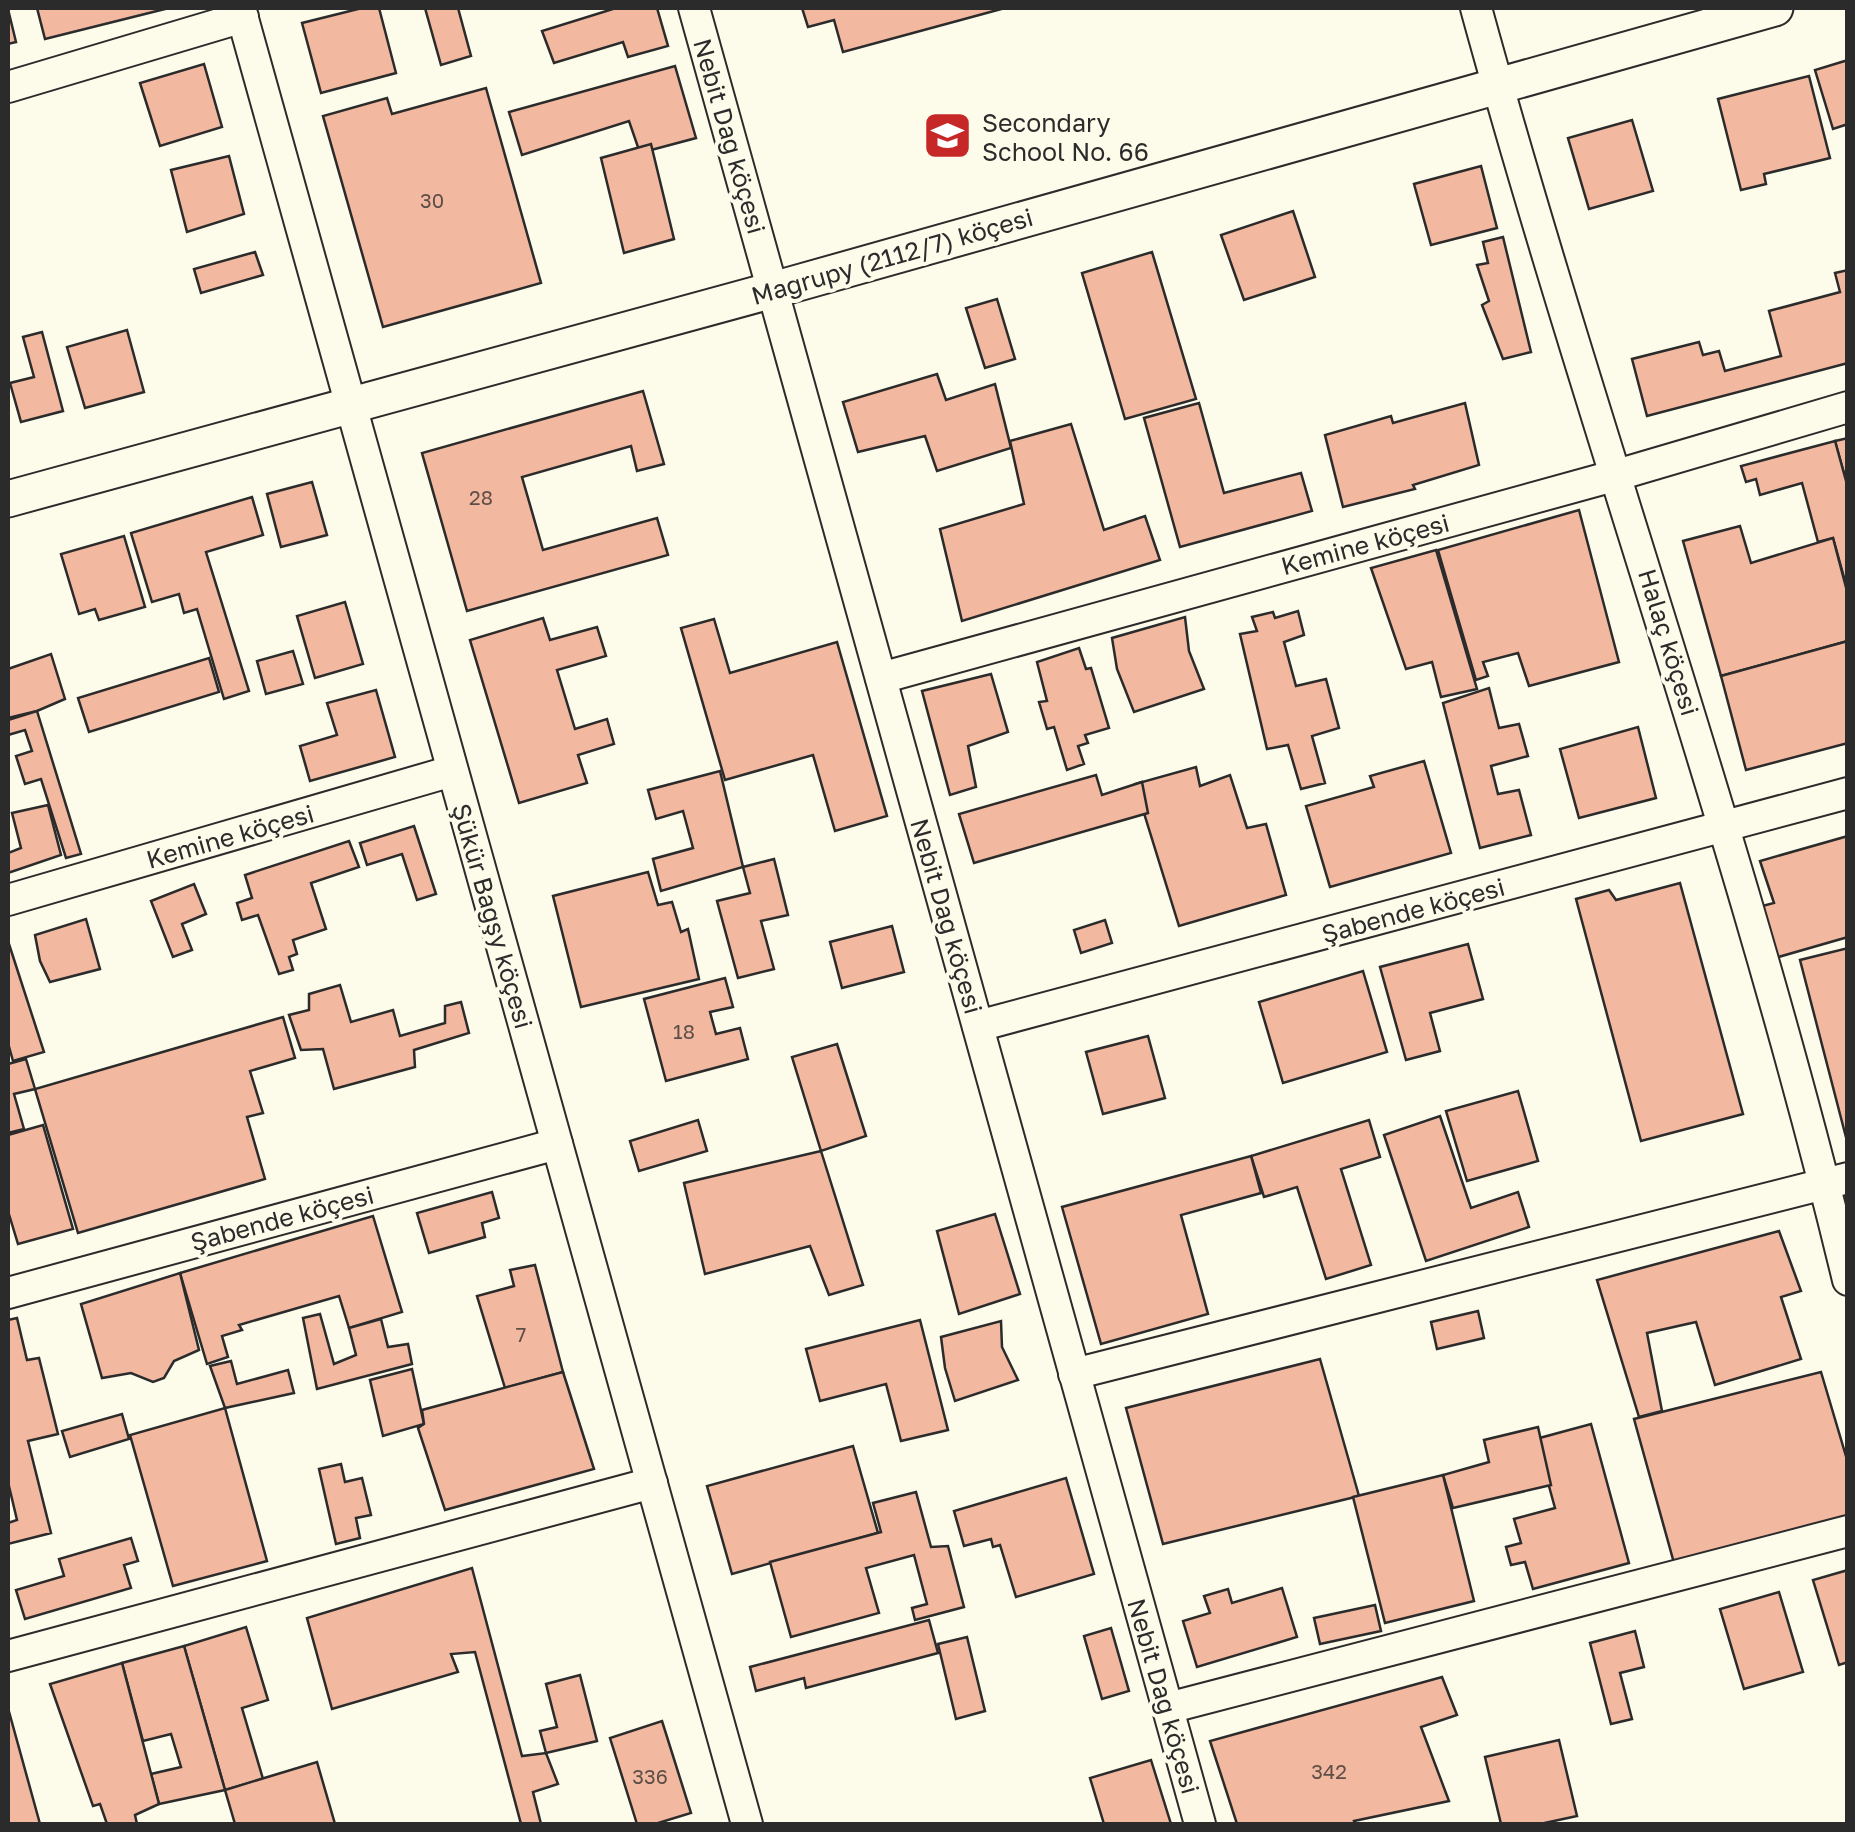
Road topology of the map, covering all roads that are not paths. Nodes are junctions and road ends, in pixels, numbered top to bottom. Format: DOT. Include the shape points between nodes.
graph roads {
  1 [pos="694,8"];
  2 [pos="1476,8"];
  3 [pos="1775,8"];
  4 [pos="242,12"];
  5 [pos="1498,86"];
  6 [pos="8,87"];
  7 [pos="773,290"];
  8 [pos="350,405"];
  9 [pos="1848,408"];
  10 [pos="1617,474"];
  11 [pos="8,499"];
  12 [pos="881,678"];
  13 [pos="452,771"];
  14 [pos="1848,794"];
  15 [pos="1725,826"];
  16 [pos="8,900"];
  17 [pos="978,1026"];
  18 [pos="557,1144"];
  19 [pos="1836,1181"];
  20 [pos="1848,1280"];
  21 [pos="8,1293"];
  22 [pos="1074,1374"];
  23 [pos="652,1483"];
  24 [pos="1848,1531"];
  25 [pos="8,1656"];
  26 [pos="1168,1708"];
  27 [pos="747,1824"];
  28 [pos="1200,1824"];
  1 -- 7 [label="street, Nebit Dag köçesi"];
  2 -- 5 [label="street, Halaç köçesi"];
  3 -- 5 [label="street, Magrupy (2112/7) köçesi"];
  4 -- 6 [label="street"];
  4 -- 8 [label="street, Şükür Bagşy köçesi"];
  5 -- 7 [label="street, Magrupy (2112/7) köçesi"];
  5 -- 10 [label="street, Halaç köçesi"];
  7 -- 8 [label="street, Magrupy (2112/7) köçesi"];
  7 -- 12 [label="street, Nebit Dag köçesi"];
  8 -- 11 [label="street, Magrupy (2112/7) köçesi"];
  8 -- 13 [label="street, Şükür Bagşy köçesi"];
  9 -- 10 [label="street, Kemine köçesi"];
  10 -- 12 [label="street, Kemine köçesi"];
  10 -- 15 [label="street, Halaç köçesi"];
  12 -- 17 [label="street, Nebit Dag köçesi"];
  13 -- 16 [label="street, Kemine köçesi"];
  13 -- 18 [label="street, Şükür Bagşy köçesi"];
  14 -- 15 [label="street, Şabende köçesi"];
  15 -- 17 [label="street, Şabende köçesi"];
  15 -- 19 [label="street, Halaç köçesi"];
  17 -- 22 [label="street, Nebit Dag köçesi"];
  18 -- 21 [label="street, Şabende köçesi"];
  18 -- 23 [label="street, Şükür Bagşy köçesi"];
  19 -- 20 [label="street, Halaç köçesi"];
  19 -- 22 [label="street"];
  22 -- 26 [label="street, Nebit Dag köçesi"];
  23 -- 25 [label="street"];
  23 -- 27 [label="street, Şükür Bagşy köçesi"];
  24 -- 26 [label="street"];
  26 -- 28 [label="street, Nebit Dag köçesi"];
}
